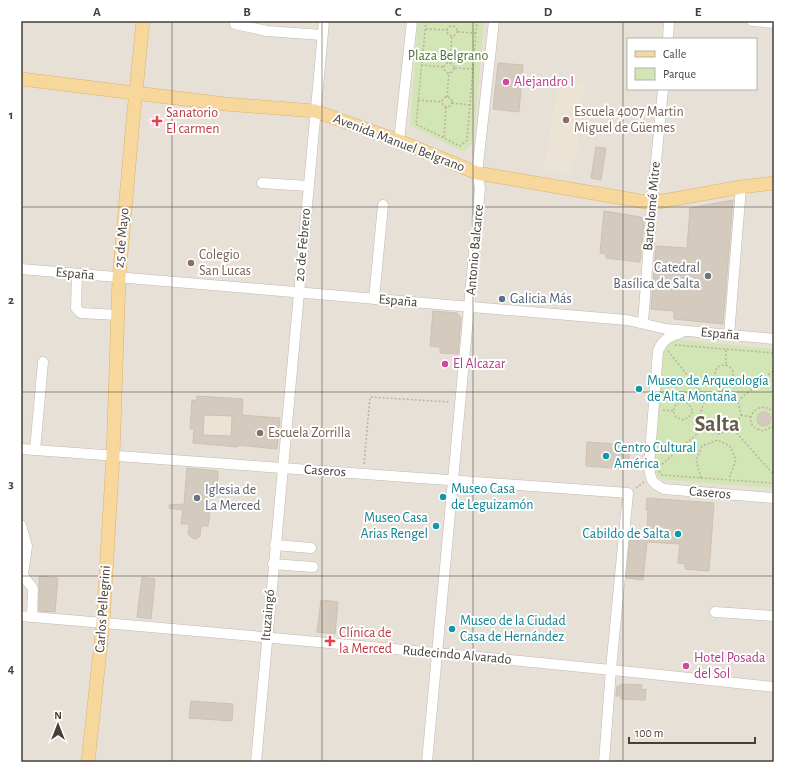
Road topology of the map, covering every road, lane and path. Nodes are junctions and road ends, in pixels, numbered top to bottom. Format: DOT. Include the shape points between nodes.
graph roads {
  1 [pos="143,21"];
  2 [pos="324,21"];
  3 [pos="412,21"];
  4 [pos="426,21"];
  5 [pos="453,21"];
  6 [pos="477,21"];
  7 [pos="494,21"];
  8 [pos="669,21"];
  9 [pos="752,21"];
  10 [pos="774,23"];
  11 [pos="235,24"];
  12 [pos="453,26"];
  13 [pos="426,29"];
  14 [pos="448,30"];
  15 [pos="457,31"];
  16 [pos="476,33"];
  17 [pos="322,34"];
  18 [pos="452,36"];
  19 [pos="668,38"];
  20 [pos="450,63"];
  21 [pos="421,65"];
  22 [pos="445,67"];
  23 [pos="454,68"];
  24 [pos="473,69"];
  25 [pos="449,72"];
  26 [pos="21,80"];
  27 [pos="663,90"];
  28 [pos="135,94"];
  29 [pos="447,97"];
  30 [pos="418,100"];
  31 [pos="442,102"];
  32 [pos="452,103"];
  33 [pos="470,104"];
  34 [pos="446,107"];
  35 [pos="315,111"];
  36 [pos="444,138"];
  37 [pos="399,141"];
  38 [pos="477,173"];
  39 [pos="262,183"];
  40 [pos="774,183"];
  41 [pos="308,186"];
  42 [pos="741,187"];
  43 [pos="652,203"];
  44 [pos="383,205"];
  45 [pos="21,270"];
  46 [pos="77,274"];
  47 [pos="119,278"];
  48 [pos="299,292"];
  49 [pos="374,298"];
  50 [pos="470,307"];
  51 [pos="118,315"];
  52 [pos="643,323"];
  53 [pos="688,331"];
  54 [pos="729,335"];
  55 [pos="774,339"];
  56 [pos="672,345"];
  57 [pos="726,349"];
  58 [pos="664,353"];
  59 [pos="774,353"];
  60 [pos="43,362"];
  61 [pos="726,364"];
  62 [pos="774,370"];
  63 [pos="724,384"];
  64 [pos="722,391"];
  65 [pos="706,398"];
  66 [pos="738,401"];
  67 [pos="456,403"];
  68 [pos="658,410"];
  69 [pos="673,411"];
  70 [pos="774,413"];
  71 [pos="742,415"];
  72 [pos="751,417"];
  73 [pos="774,424"];
  74 [pos="706,426"];
  75 [pos="734,429"];
  76 [pos="718,434"];
  77 [pos="718,440"];
  78 [pos="21,449"];
  79 [pos="35,450"];
  80 [pos="112,456"];
  81 [pos="283,468"];
  82 [pos="363,474"];
  83 [pos="774,475"];
  84 [pos="651,477"];
  85 [pos="701,478"];
  86 [pos="454,480"];
  87 [pos="729,480"];
  88 [pos="774,480"];
  89 [pos="628,493"];
  90 [pos="774,497"];
  91 [pos="21,525"];
  92 [pos="275,545"];
  93 [pos="311,548"];
  94 [pos="273,564"];
  95 [pos="313,567"];
  96 [pos="715,612"];
  97 [pos="21,616"];
  98 [pos="774,616"];
  99 [pos="32,617"];
  100 [pos="103,623"];
  101 [pos="266,637"];
  102 [pos="436,653"];
  103 [pos="611,669"];
  104 [pos="774,687"];
  105 [pos="88,762"];
  106 [pos="256,762"];
  107 [pos="427,762"];
  108 [pos="604,762"];
  1 -- 28 [label="main road, 25 de Mayo"];
  2 -- 17 [label="street, 20 de Febrero"];
  3 -- 37 [label="street"];
  4 -- 13 [label="path"];
  5 -- 12 [label="path"];
  6 -- 16 [label="path"];
  7 -- 38 [label="street, Antonio Balcarce"];
  8 -- 19 [label="street"];
  9 -- 10 [label="street"];
  11 -- 17 [label="street" via="267,31"];
  12 -- 14 [label="path"];
  12 -- 15 [label="path"];
  13 -- 14 [label="path"];
  13 -- 21 [label="path"];
  14 -- 18 [label="path"];
  15 -- 16 [label="path"];
  15 -- 18 [label="path"];
  16 -- 24 [label="path"];
  17 -- 35 [label="street, 20 de Febrero"];
  18 -- 20 [label="path"];
  20 -- 22 [label="path"];
  20 -- 23 [label="path"];
  21 -- 22 [label="path"];
  21 -- 30 [label="path"];
  22 -- 25 [label="path"];
  23 -- 24 [label="path"];
  23 -- 25 [label="path"];
  24 -- 33 [label="path"];
  25 -- 29 [label="path"];
  26 -- 28 [label="main road, Avenida Manuel Belgrano"];
  27 -- 43 [label="street, Bartolomé Mitre"];
  28 -- 35 [label="main road, Avenida Manuel Belgrano"];
  28 -- 47 [label="main road, 25 de Mayo"];
  29 -- 31 [label="path"];
  29 -- 32 [label="path"];
  30 -- 31 [label="path"];
  30 -- 36 [label="path" via="416,124"];
  31 -- 34 [label="path"];
  32 -- 33 [label="path"];
  32 -- 34 [label="path"];
  33 -- 36 [label="path" via="467,140 460,146"];
  34 -- 36 [label="path"];
  35 -- 37 [label="main road, Avenida Manuel Belgrano"];
  35 -- 41 [label="street, 20 de Febrero"];
  37 -- 38 [label="main road, Avenida Manuel Belgrano"];
  38 -- 43 [label="main road, Avenida Manuel Belgrano"];
  38 -- 50 [label="street, Antonio Balcarce" via="480,188"];
  39 -- 41 [label="street"];
  40 -- 42 [label="main road, Avenida Manuel Belgrano"];
  41 -- 48 [label="street, 20 de Febrero"];
  42 -- 43 [label="main road, Avenida Manuel Belgrano"];
  42 -- 54 [label="street"];
  43 -- 52 [label="street, Bartolomé Mitre"];
  44 -- 49 [label="street"];
  45 -- 46 [label="street, España"];
  46 -- 47 [label="street, España"];
  46 -- 51 [label="street" via="78,311"];
  47 -- 48 [label="street, España"];
  47 -- 51 [label="main road, 25 de Mayo"];
  48 -- 49 [label="street, España"];
  48 -- 81 [label="street, 20 de Febrero"];
  49 -- 50 [label="street, España"];
  50 -- 52 [label="street, España"];
  50 -- 86 [label="street, Antonio Balcarce"];
  51 -- 80 [label="main road, 25 de Mayo"];
  52 -- 53 [label="street, España"];
  53 -- 54 [label="street, España"];
  53 -- 84 [label="street" via="673,334 664,341 658,351 649,467"];
  54 -- 55 [label="street, España"];
  56 -- 57 [label="path"];
  57 -- 59 [label="path"];
  57 -- 61 [label="path"];
  58 -- 65 [label="path" via="666,350"];
  60 -- 79 [label="street"];
  61 -- 63 [label="path" via="730,367 733,377"];
  61 -- 63 [label="path" via="717,367 714,374 717,381"];
  62 -- 66 [label="path"];
  63 -- 64 [label="path"];
  64 -- 65 [label="path"];
  64 -- 66 [label="path"];
  65 -- 74 [label="path" via="700,413"];
  66 -- 71 [label="path"];
  67 -- 82 [label="path" via="370,397"];
  68 -- 69 [label="path"];
  69 -- 69 [label="path" via="676,404 683,401 689,404 693,412 682,420 676,417"];
  70 -- 72 [label="path" via="762,406 755,410"];
  71 -- 72 [label="path"];
  71 -- 75 [label="path"];
  72 -- 73 [label="path" via="755,427 763,431"];
  74 -- 76 [label="path"];
  74 -- 85 [label="path" via="657,468 662,475"];
  75 -- 76 [label="path"];
  75 -- 83 [label="path"];
  76 -- 77 [label="path"];
  77 -- 85 [label="path" via="702,446 696,460"];
  77 -- 87 [label="path" via="730,446 736,460"];
  78 -- 79 [label="street, Caseros"];
  79 -- 80 [label="street, Caseros"];
  80 -- 81 [label="street, Caseros"];
  80 -- 100 [label="main road, Carlos Pellegrini"];
  81 -- 82 [label="street, Caseros"];
  81 -- 92 [label="street, Ituzaingó"];
  82 -- 86 [label="street, Caseros"];
  84 -- 89 [label="path"];
  84 -- 90 [label="street, Caseros" via="654,484 664,490"];
  85 -- 87 [label="path"];
  86 -- 89 [label="street, Caseros"];
  86 -- 102 [label="street, Antonio Balcarce"];
  87 -- 88 [label="path" via="770,483"];
  89 -- 103 [label="street"];
  91 -- 99 [label="street" via="27,546 24,577 33,589"];
  92 -- 93 [label="street"];
  92 -- 94 [label="street, Ituzaingó"];
  94 -- 95 [label="street"];
  94 -- 101 [label="street, Ituzaingó"];
  96 -- 98 [label="street"];
  97 -- 99 [label="street, Rudecindo Alvarado"];
  99 -- 100 [label="street, Rudecindo Alvarado"];
  100 -- 101 [label="street, Rudecindo Alvarado"];
  100 -- 105 [label="main road, Carlos Pellegrini"];
  101 -- 102 [label="street, Rudecindo Alvarado"];
  101 -- 106 [label="street, Ituzaingó"];
  102 -- 103 [label="street, Rudecindo Alvarado"];
  102 -- 107 [label="street, Antonio Balcarce"];
  103 -- 104 [label="street, Rudecindo Alvarado"];
  103 -- 108 [label="street"];
}
